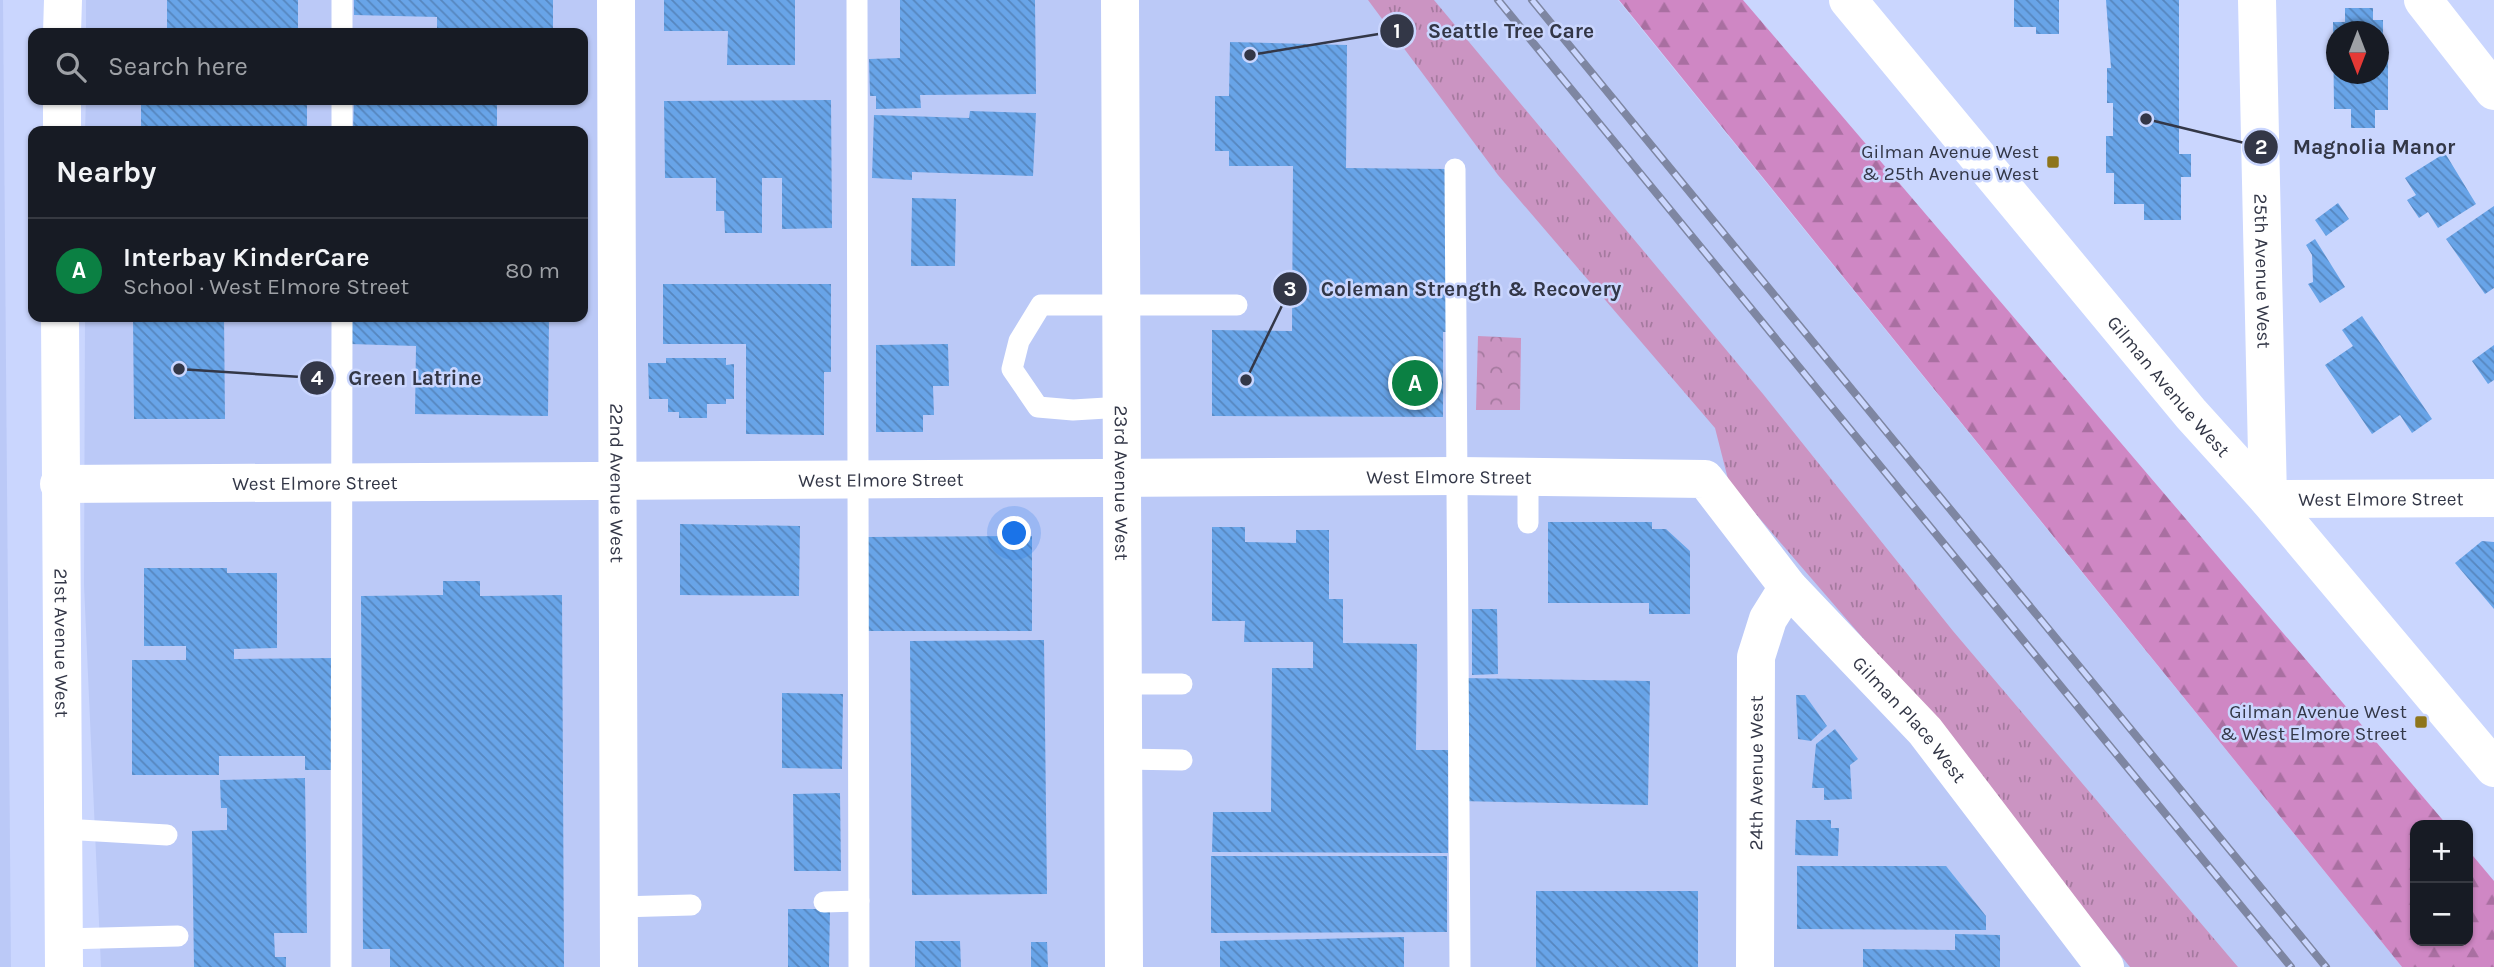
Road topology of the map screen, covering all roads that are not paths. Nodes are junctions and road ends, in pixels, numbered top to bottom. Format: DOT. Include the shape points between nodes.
graph roads {
  1 [pos="63,0"];
  2 [pos="342,0"];
  3 [pos="616,0"];
  4 [pos="857,0"];
  5 [pos="1120,0"];
  6 [pos="1848,0"];
  7 [pos="2257,0"];
  8 [pos="2423,0"];
  9 [pos="62,28"];
  10 [pos="342,28"];
  11 [pos="2494,91"];
  12 [pos="62,105"];
  13 [pos="342,105"];
  14 [pos="62,126"];
  15 [pos="342,126"];
  16 [pos="1455,169"];
  17 [pos="1122,304"];
  18 [pos="1237,305"];
  19 [pos="60,322"];
  20 [pos="342,322"];
  21 [pos="1122,407"];
  22 [pos="1457,476"];
  23 [pos="1528,477"];
  24 [pos="1122,478"];
  25 [pos="1705,479"];
  26 [pos="856,481"];
  27 [pos="615,482"];
  28 [pos="59,484"];
  29 [pos="342,485"];
  30 [pos="2494,498"];
  31 [pos="2268,499"];
  32 [pos="1528,523"];
  33 [pos="1788,587"];
  34 [pos="1123,684"];
  35 [pos="1182,684"];
  36 [pos="1123,759"];
  37 [pos="1182,760"];
  38 [pos="2494,768"];
  39 [pos="63,829"];
  40 [pos="167,835"];
  41 [pos="859,901"];
  42 [pos="824,902"];
  43 [pos="691,905"];
  44 [pos="619,907"];
  45 [pos="178,936"];
  46 [pos="64,953"];
  47 [pos="341,967"];
  48 [pos="619,967"];
  49 [pos="859,967"];
  50 [pos="1124,967"];
  51 [pos="1460,967"];
  52 [pos="1755,967"];
  53 [pos="2105,967"];
  1 -- 9 [label="street"];
  2 -- 10 [label="lane"];
  3 -- 27 [label="street, 22nd Avenue West"];
  4 -- 26 [label="lane"];
  5 -- 17 [label="street, 23rd Avenue West"];
  6 -- 31 [label="street, Gilman Avenue West" via="2191,414"];
  7 -- 31 [label="street, 25th Avenue West"];
  8 -- 11 [label="street"];
  12 -- 14 [label="street"];
  13 -- 15 [label="lane"];
  16 -- 22 [label="lane"];
  17 -- 18 [label="lane"];
  17 -- 21 [label="street, 23rd Avenue West"];
  17 -- 21 [label="lane" via="1041,305 1019,341 1012,369 1038,407"];
  19 -- 28 [label="street, 21st Avenue West"];
  20 -- 29 [label="lane"];
  21 -- 24 [label="street, 23rd Avenue West"];
  22 -- 23 [label="street, West Elmore Street"];
  22 -- 24 [label="street, West Elmore Street"];
  22 -- 51 [label="lane"];
  23 -- 25 [label="street, West Elmore Street"];
  23 -- 32 [label="lane"];
  24 -- 26 [label="street, West Elmore Street"];
  24 -- 34 [label="street, 23rd Avenue West"];
  25 -- 33 [label="street, Gilman Place West"];
  26 -- 27 [label="street, West Elmore Street"];
  26 -- 41 [label="lane"];
  27 -- 29 [label="street, West Elmore Street"];
  27 -- 44 [label="street, 22nd Avenue West"];
  28 -- 29 [label="street, West Elmore Street"];
  28 -- 39 [label="street, 21st Avenue West"];
  29 -- 47 [label="lane"];
  30 -- 31 [label="street, West Elmore Street"];
  31 -- 38 [label="street, Gilman Avenue West"];
  33 -- 52 [label="street, 24th Avenue West" via="1768,619 1756,657"];
  33 -- 53 [label="street, Gilman Place West" via="1924,731"];
  34 -- 35 [label="lane"];
  34 -- 36 [label="street, 23rd Avenue West"];
  36 -- 37 [label="lane"];
  36 -- 50 [label="street, 23rd Avenue West"];
  39 -- 40 [label="lane"];
  39 -- 46 [label="street, 21st Avenue West"];
  41 -- 42 [label="lane"];
  41 -- 49 [label="lane"];
  43 -- 44 [label="lane"];
  44 -- 48 [label="street, 22nd Avenue West"];
  45 -- 46 [label="lane"];
}
